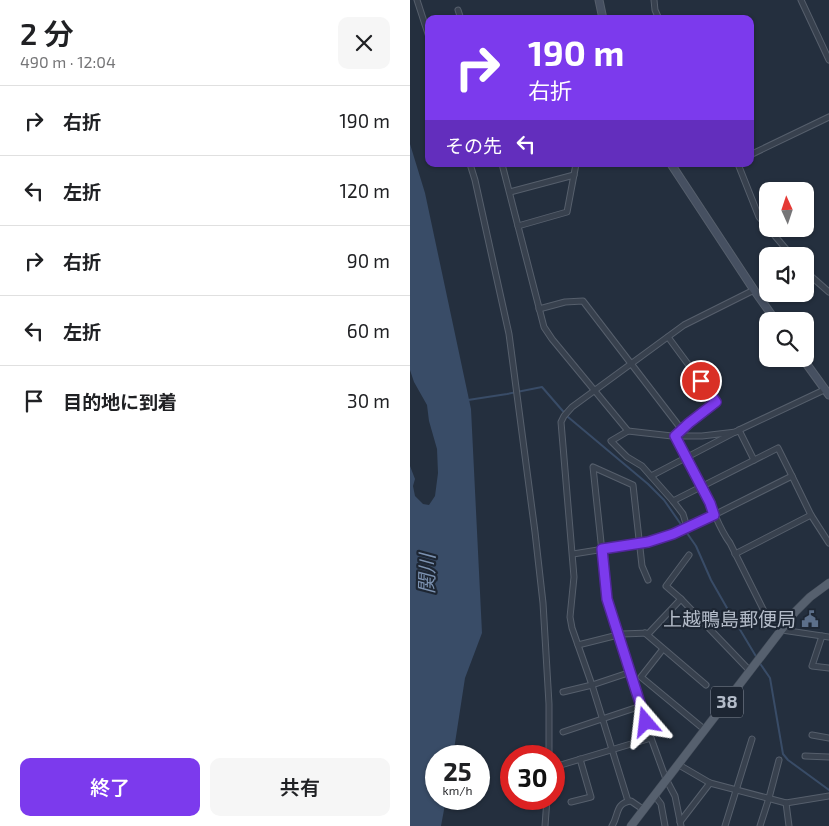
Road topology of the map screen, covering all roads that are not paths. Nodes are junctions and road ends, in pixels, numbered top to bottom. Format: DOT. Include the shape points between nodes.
graph roads {
  1 [pos="417,0"];
  2 [pos="599,0"];
  3 [pos="654,0"];
  4 [pos="810,0"];
  5 [pos="802,2"];
  6 [pos="458,10"];
  7 [pos="460,15"];
  8 [pos="602,15"];
  9 [pos="657,15"];
  10 [pos="425,25"];
  11 [pos="829,41"];
  12 [pos="822,44"];
  13 [pos="829,60"];
  14 [pos="829,117"];
  15 [pos="754,153"];
  16 [pos="471,167"];
  17 [pos="503,167"];
  18 [pos="575,167"];
  19 [pos="673,167"];
  20 [pos="739,167"];
  21 [pos="574,175"];
  22 [pos="510,192"];
  23 [pos="759,217"];
  24 [pos="518,226"];
  25 [pos="814,279"];
  26 [pos="754,290"];
  27 [pos="829,292"];
  28 [pos="539,309"];
  29 [pos="770,312"];
  30 [pos="668,337"];
  31 [pos="631,364"];
  32 [pos="809,367"];
  33 [pos="595,390"];
  34 [pos="827,393"];
  35 [pos="628,430"];
  36 [pos="682,430"];
  37 [pos="738,431"];
  38 [pos="675,436"];
  39 [pos="686,457"];
  40 [pos="754,460"];
  41 [pos="651,476"];
  42 [pos="792,476"];
  43 [pos="701,486"];
  44 [pos="673,501"];
  45 [pos="714,515"];
  46 [pos="811,515"];
  47 [pos="687,527"];
  48 [pos="639,543"];
  49 [pos="829,543"];
  50 [pos="602,549"];
  51 [pos="572,554"];
  52 [pos="735,554"];
  53 [pos="688,555"];
  54 [pos="648,580"];
  55 [pos="829,583"];
  56 [pos="681,599"];
  57 [pos="782,630"];
  58 [pos="644,633"];
  59 [pos="619,635"];
  60 [pos="822,636"];
  61 [pos="829,637"];
  62 [pos="578,646"];
  63 [pos="663,649"];
  64 [pos="829,668"];
  65 [pos="750,672"];
  66 [pos="625,674"];
  67 [pos="592,685"];
  68 [pos="706,685"];
  69 [pos="563,692"];
  70 [pos="641,706"];
  71 [pos="602,719"];
  72 [pos="705,730"];
  73 [pos="563,732"];
  74 [pos="812,735"];
  75 [pos="651,738"];
  76 [pos="829,738"];
  77 [pos="752,739"];
  78 [pos="549,745"];
  79 [pos="611,749"];
  80 [pos="805,756"];
  81 [pos="829,757"];
  82 [pos="580,759"];
  83 [pos="779,760"];
  84 [pos="565,764"];
  85 [pos="679,765"];
  86 [pos="666,780"];
  87 [pos="710,783"];
  88 [pos="737,791"];
  89 [pos="655,796"];
  90 [pos="829,796"];
  91 [pos="769,798"];
  92 [pos="628,801"];
  93 [pos="571,802"];
  94 [pos="786,803"];
  95 [pos="546,810"];
  96 [pos="644,810"];
  97 [pos="680,824"];
  98 [pos="545,826"];
  99 [pos="612,826"];
  100 [pos="631,826"];
  101 [pos="665,826"];
  102 [pos="725,826"];
  103 [pos="760,826"];
  104 [pos="789,826"];
  1 -- 10 [label="street"];
  2 -- 8 [label="main road"];
  3 -- 9 [label="street"];
  4 -- 5 [label="street"];
  5 -- 12 [label="street"];
  6 -- 7 [label="street"];
  11 -- 12 [label="street"];
  12 -- 13 [label="street"];
  14 -- 15 [label="street"];
  16 -- 78 [label="street" via="514,374 543,603"];
  17 -- 22 [label="street"];
  18 -- 21 [label="street"];
  19 -- 26 [label="main road"];
  20 -- 23 [label="street"];
  21 -- 22 [label="street"];
  21 -- 24 [label="street" via="567,212"];
  22 -- 24 [label="street"];
  24 -- 28 [label="street"];
  25 -- 27 [label="street"];
  26 -- 29 [label="main road"];
  26 -- 30 [label="street" via="684,325"];
  28 -- 31 [label="street" via="583,301"];
  28 -- 33 [label="street" via="544,327 552,339"];
  30 -- 31 [label="street"];
  30 -- 36 [label="street" via="716,402"];
  31 -- 33 [label="street"];
  31 -- 36 [label="street"];
  32 -- 34 [label="main road"];
  33 -- 35 [label="street"];
  33 -- 51 [label="street" via="572,407 561,422"];
  34 -- 37 [label="street"];
  35 -- 38 [label="street"];
  35 -- 41 [label="street" via="611,442"];
  36 -- 38 [label="street"];
  37 -- 38 [label="street"];
  37 -- 39 [label="street"];
  37 -- 40 [label="street"];
  38 -- 39 [label="street"];
  39 -- 41 [label="street"];
  39 -- 43 [label="street"];
  40 -- 42 [label="street" via="778,448"];
  40 -- 43 [label="street"];
  41 -- 44 [label="street"];
  42 -- 45 [label="street"];
  42 -- 46 [label="street"];
  43 -- 44 [label="street"];
  43 -- 45 [label="street"];
  44 -- 47 [label="street" via="683,514"];
  45 -- 47 [label="street"];
  45 -- 52 [label="street"];
  46 -- 49 [label="street"];
  46 -- 52 [label="street"];
  47 -- 48 [label="street"];
  48 -- 50 [label="street"];
  48 -- 50 [label="street" via="633,485 593,467"];
  48 -- 54 [label="street" via="642,566"];
  50 -- 51 [label="street"];
  50 -- 59 [label="street" via="607,599"];
  51 -- 62 [label="street" via="574,577 570,617"];
  52 -- 57 [label="street" via="765,613"];
  53 -- 56 [label="street" via="666,586"];
  55 -- 57 [label="main road, 38" via="795,612"];
  56 -- 58 [label="street" via="649,633"];
  56 -- 65 [label="street"];
  57 -- 60 [label="street"];
  57 -- 65 [label="main road, 38"];
  58 -- 59 [label="street"];
  58 -- 63 [label="street"];
  59 -- 62 [label="street"];
  59 -- 70 [label="street"];
  60 -- 61 [label="street"];
  60 -- 64 [label="street" via="812,666"];
  62 -- 67 [label="street"];
  63 -- 68 [label="street"];
  63 -- 72 [label="street" via="641,678"];
  65 -- 72 [label="main road, 38"];
  66 -- 67 [label="street"];
  67 -- 69 [label="street"];
  67 -- 71 [label="street"];
  70 -- 71 [label="street"];
  70 -- 75 [label="street"];
  71 -- 73 [label="street"];
  71 -- 79 [label="street"];
  72 -- 85 [label="main road, 38"];
  74 -- 76 [label="street"];
  75 -- 79 [label="street"];
  75 -- 86 [label="street"];
  77 -- 88 [label="street"];
  79 -- 82 [label="street"];
  79 -- 92 [label="street"];
  80 -- 81 [label="street"];
  82 -- 84 [label="street"];
  82 -- 93 [label="street" via="591,797"];
  83 -- 91 [label="street"];
  85 -- 86 [label="main road, 38"];
  85 -- 87 [label="street"];
  86 -- 89 [label="main road, 38"];
  86 -- 97 [label="street" via="675,796"];
  87 -- 88 [label="street"];
  87 -- 97 [label="street"];
  88 -- 91 [label="street"];
  88 -- 102 [label="street"];
  89 -- 96 [label="main road, 38"];
  89 -- 101 [label="street" via="661,804"];
  90 -- 94 [label="street"];
  91 -- 94 [label="street"];
  91 -- 103 [label="street"];
  92 -- 96 [label="street"];
  92 -- 99 [label="street" via="620,806"];
  94 -- 104 [label="street"];
  95 -- 98 [label="street"];
  96 -- 100 [label="main road, 38"];
}
